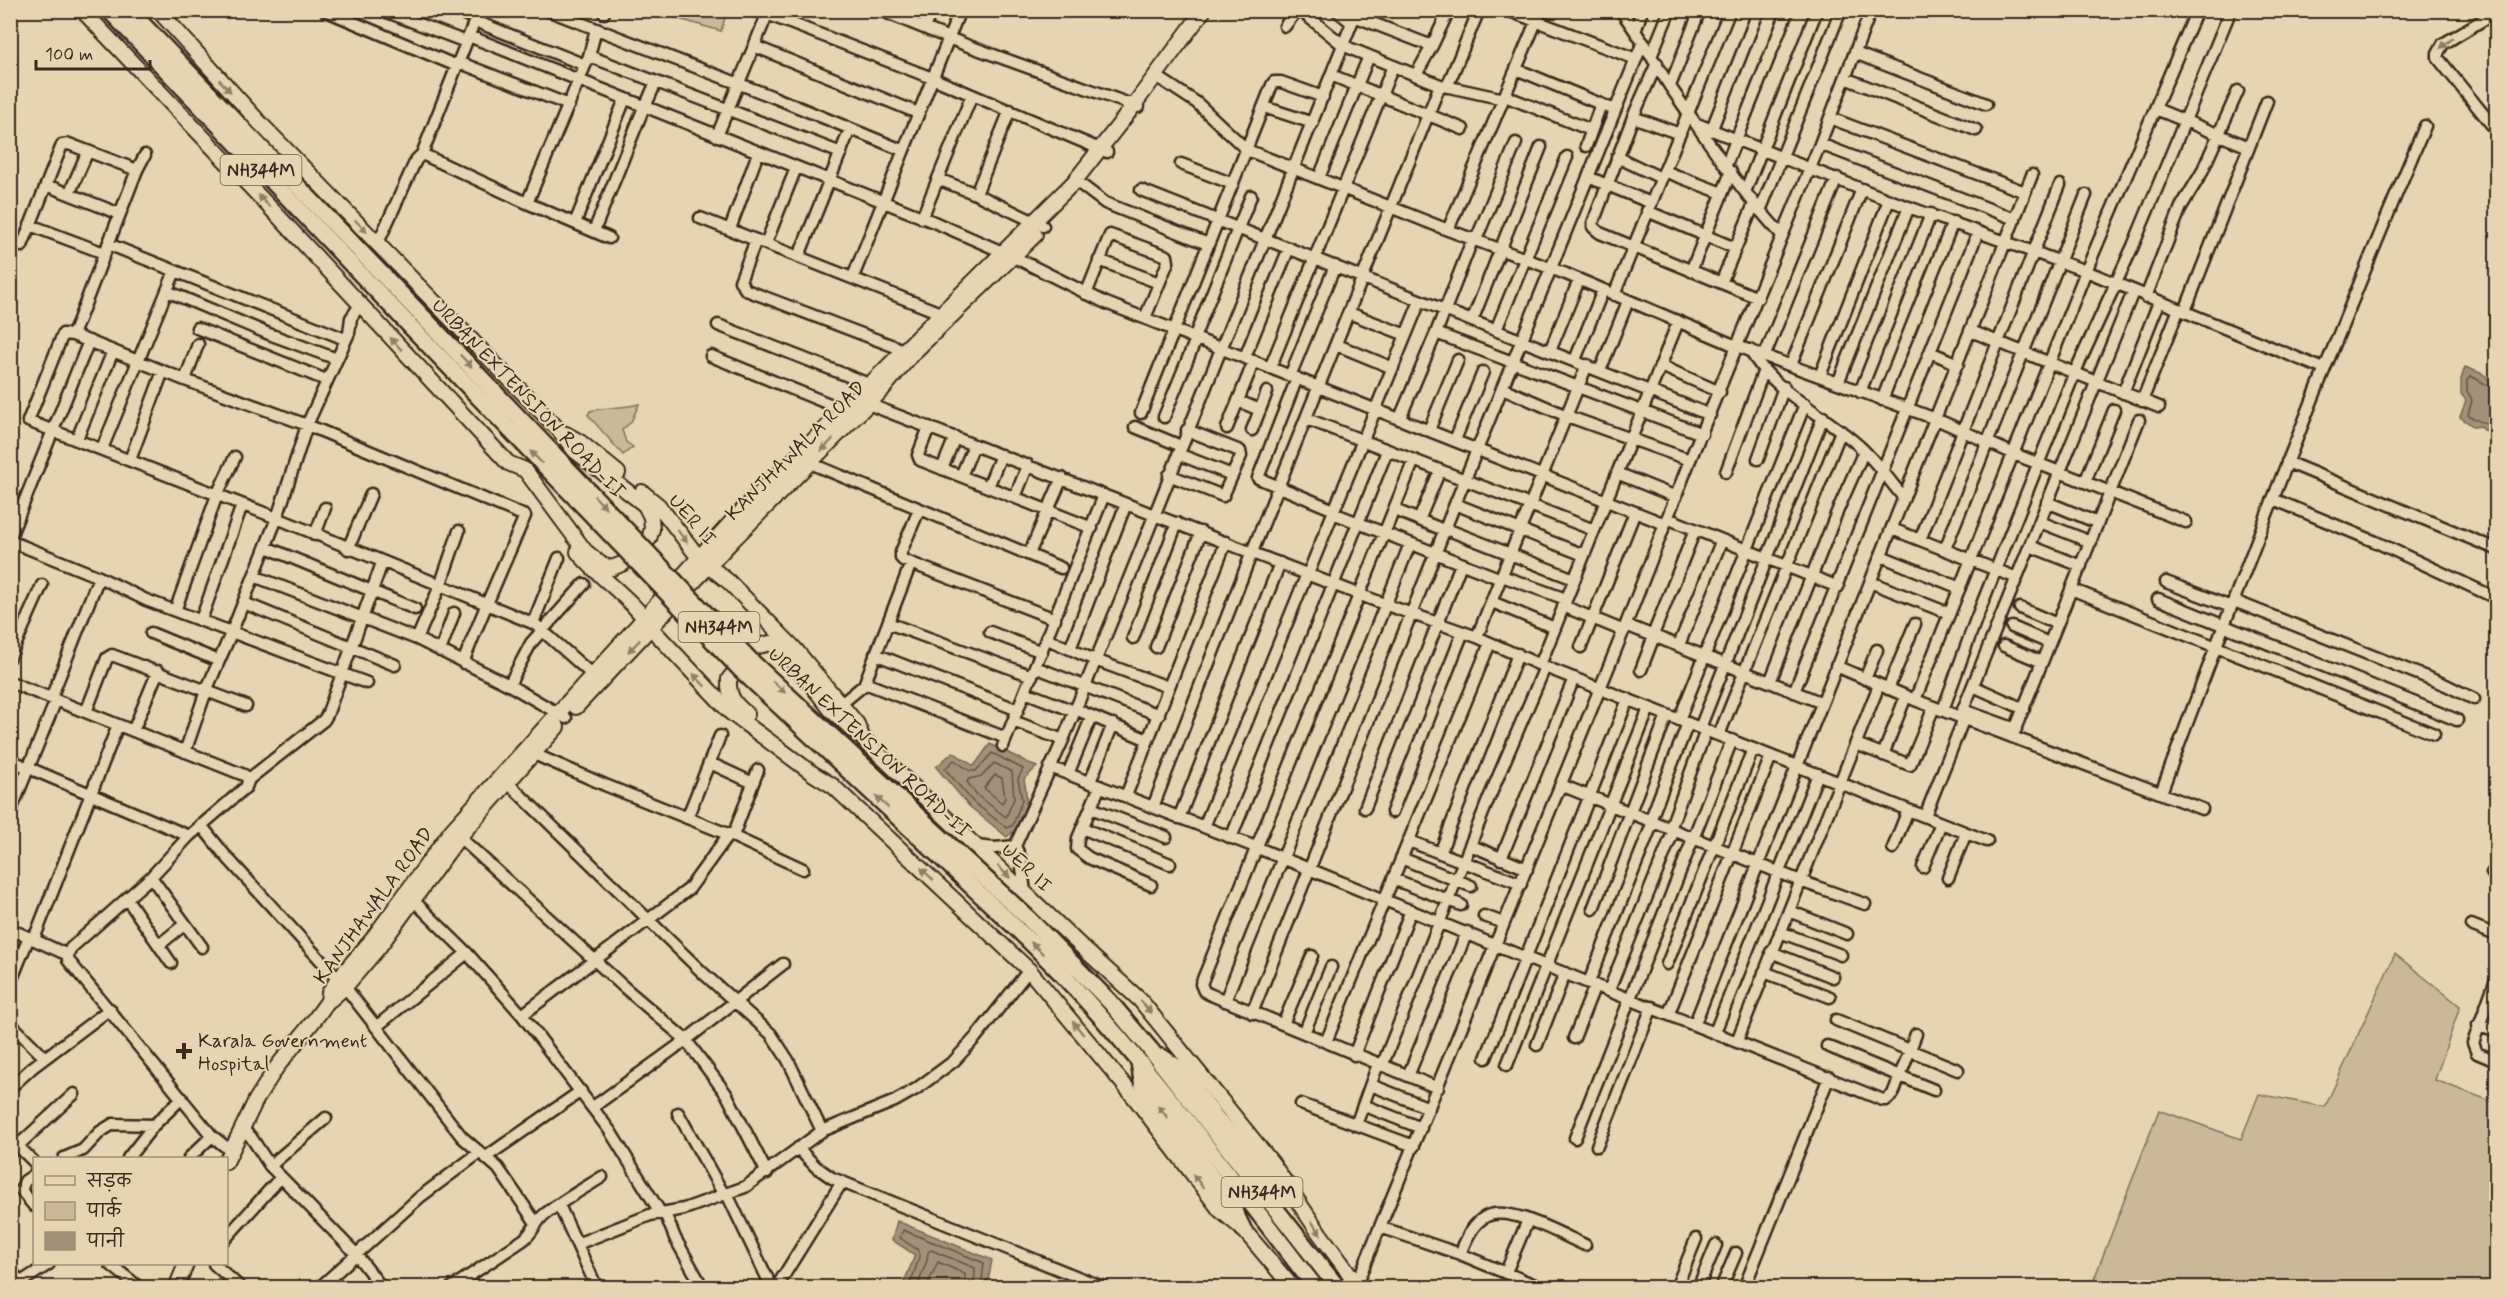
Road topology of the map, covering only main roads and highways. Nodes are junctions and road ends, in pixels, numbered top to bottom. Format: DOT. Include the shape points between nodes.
graph roads {
  1 [pos="82,10"];
  2 [pos="109,10"];
  3 [pos="129,10"];
  4 [pos="159,10"];
  5 [pos="1204,10"];
  6 [pos="1214,10"];
  7 [pos="1158,78"];
  8 [pos="1104,150"];
  9 [pos="1039,224"];
  10 [pos="876,387"];
  11 [pos="850,412"];
  12 [pos="559,430"];
  13 [pos="508,463"];
  14 [pos="704,562"];
  15 [pos="647,623"];
  16 [pos="863,739"];
  17 [pos="833,786"];
  18 [pos="1023,924"];
  19 [pos="1150,1048"];
  20 [pos="1138,1059"];
  21 [pos="229,1157"];
  22 [pos="1285,1183"];
  23 [pos="1243,1229"];
  24 [pos="185,1265"];
  25 [pos="1358,1285"];
  26 [pos="176,1287"];
  27 [pos="1293,1287"];
  28 [pos="1316,1287"];
  29 [pos="1338,1287"];
  13 -- 1 [label="main road, one-way"];
  18 -- 2 [label="highway, URBAN EXTENSION ROAD-II / NH344M, one-way, bridge" via="741,670"];
  3 -- 18 [label="highway, URBAN EXTENSION ROAD-II / NH344M, one-way, bridge" via="751,661"];
  4 -- 12 [label="main road, one-way" via="251,113"];
  5 -- 7 [label="main road, KANJHAWALA ROAD"];
  6 -- 7 [label="main road, KANJHAWALA ROAD"];
  7 -- 8 [label="main road, KANJHAWALA ROAD"];
  8 -- 9 [label="main road, KANJHAWALA ROAD"];
  8 -- 9 [label="main road, KANJHAWALA ROAD" via="1080,184"];
  9 -- 10 [label="main road, KANJHAWALA ROAD"];
  10 -- 11 [label="main road, KANJHAWALA ROAD"];
  10 -- 11 [label="main road, KANJHAWALA ROAD" via="868,404"];
  11 -- 14 [label="main road, KANJHAWALA ROAD, one-way" via="810,463"];
  11 -- 14 [label="main road, KANJHAWALA ROAD" via="735,518"];
  12 -- 13 [label="main road" via="575,451 648,511 652,529 649,539 624,563 612,568 602,565 585,551 525,470"];
  12 -- 14 [label="main road, UER II, one-way" via="580,442 659,506"];
  13 -- 15 [label="main road" via="592,570"];
  14 -- 15 [label="main road, KANJHAWALA ROAD"];
  14 -- 16 [label="main road, UER II" via="794,648 857,724"];
  17 -- 15 [label="main road, one-way" via="731,713"];
  15 -- 21 [label="main road, KANJHAWALA ROAD" via="455,833 379,947 341,983 334,998 276,1068"];
  16 -- 17 [label="main road" via="831,710 792,660 770,644 754,647 729,679 730,697 736,706 815,766"];
  16 -- 22 [label="main road, UER II, one-way" via="1140,1000"];
  23 -- 17 [label="main road, one-way" via="1220,1210 1135,1098 1029,970"];
  18 -- 19 [label="highway, URBAN EXTENSION ROAD-II / NH344M" via="1110,1002"];
  20 -- 18 [label="highway, URBAN EXTENSION ROAD-II / NH344M, one-way"];
  19 -- 22 [label="highway" via="1178,1068 1260,1167"];
  19 -- 29 [label="highway, URBAN EXTENSION ROAD-II / NH344M"];
  23 -- 20 [label="highway, one-way" via="1229,1200 1143,1087"];
  20 -- 28 [label="highway, URBAN EXTENSION ROAD-II / NH344M"];
  22 -- 25 [label="main road, UER II, one-way"];
  23 -- 27 [label="main road"];
  24 -- 26 [label="main road"];
}
